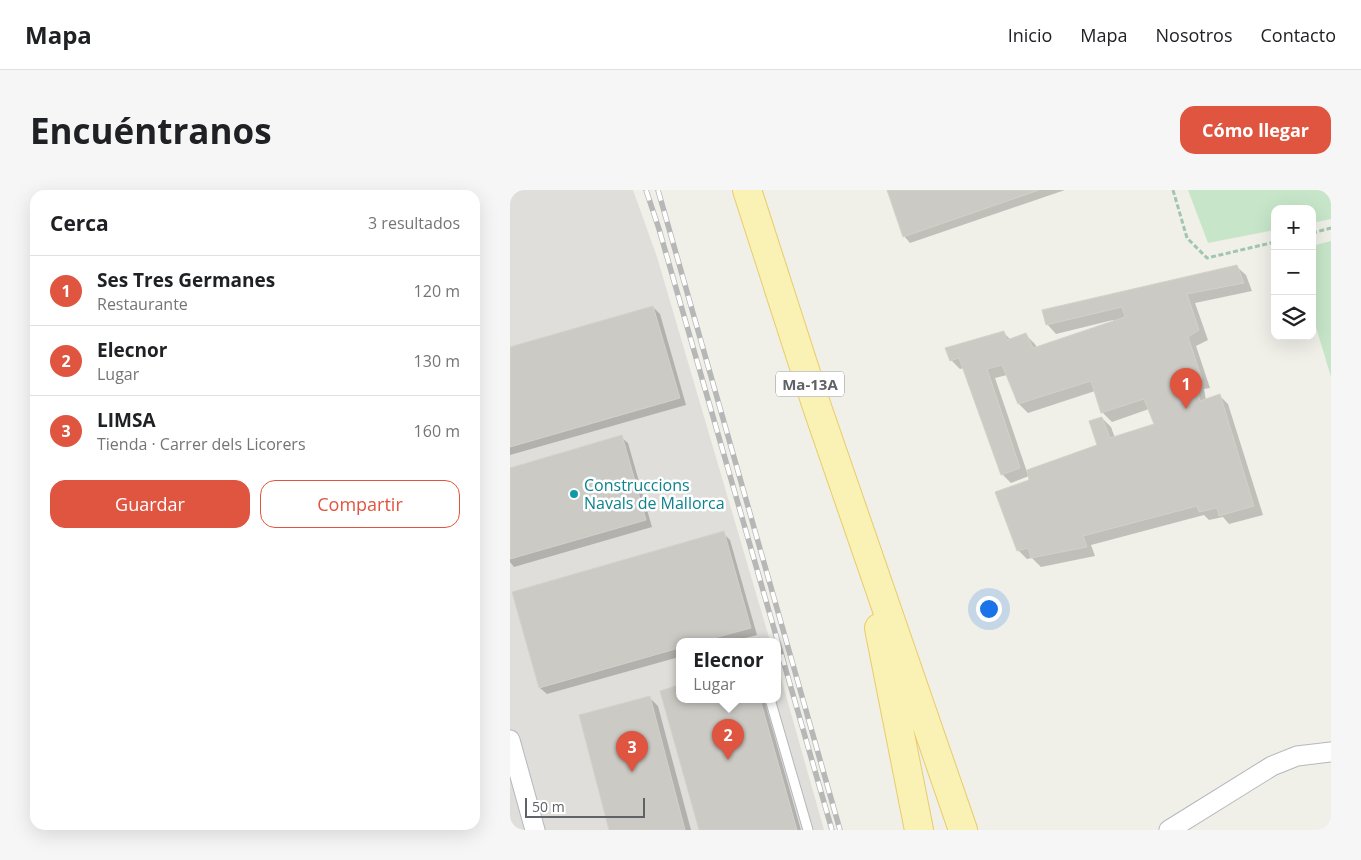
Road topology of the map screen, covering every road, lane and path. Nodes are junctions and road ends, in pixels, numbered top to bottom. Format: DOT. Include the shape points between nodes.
graph roads {
  1 [pos="746,190"];
  2 [pos="1173,190"];
  3 [pos="1331,228"];
  4 [pos="1316,232"];
  5 [pos="1271,243"];
  6 [pos="877,576"];
  7 [pos="771,703"];
  8 [pos="510,740"];
  9 [pos="1331,752"];
  10 [pos="535,830"];
  11 [pos="808,830"];
  12 [pos="919,830"];
  13 [pos="963,830"];
  14 [pos="1169,830"];
  1 -- 6 [label="main road, Ma-13A"];
  2 -- 5 [label="path" via="1187,238 1207,258"];
  3 -- 4 [label="path"];
  6 -- 12 [label="main road" via="877,614"];
  6 -- 13 [label="main road, Ma-13A"];
  7 -- 11 [label="lane"];
  8 -- 10 [label="street"];
  9 -- 14 [label="street" via="1297,756 1272,766"];
}
